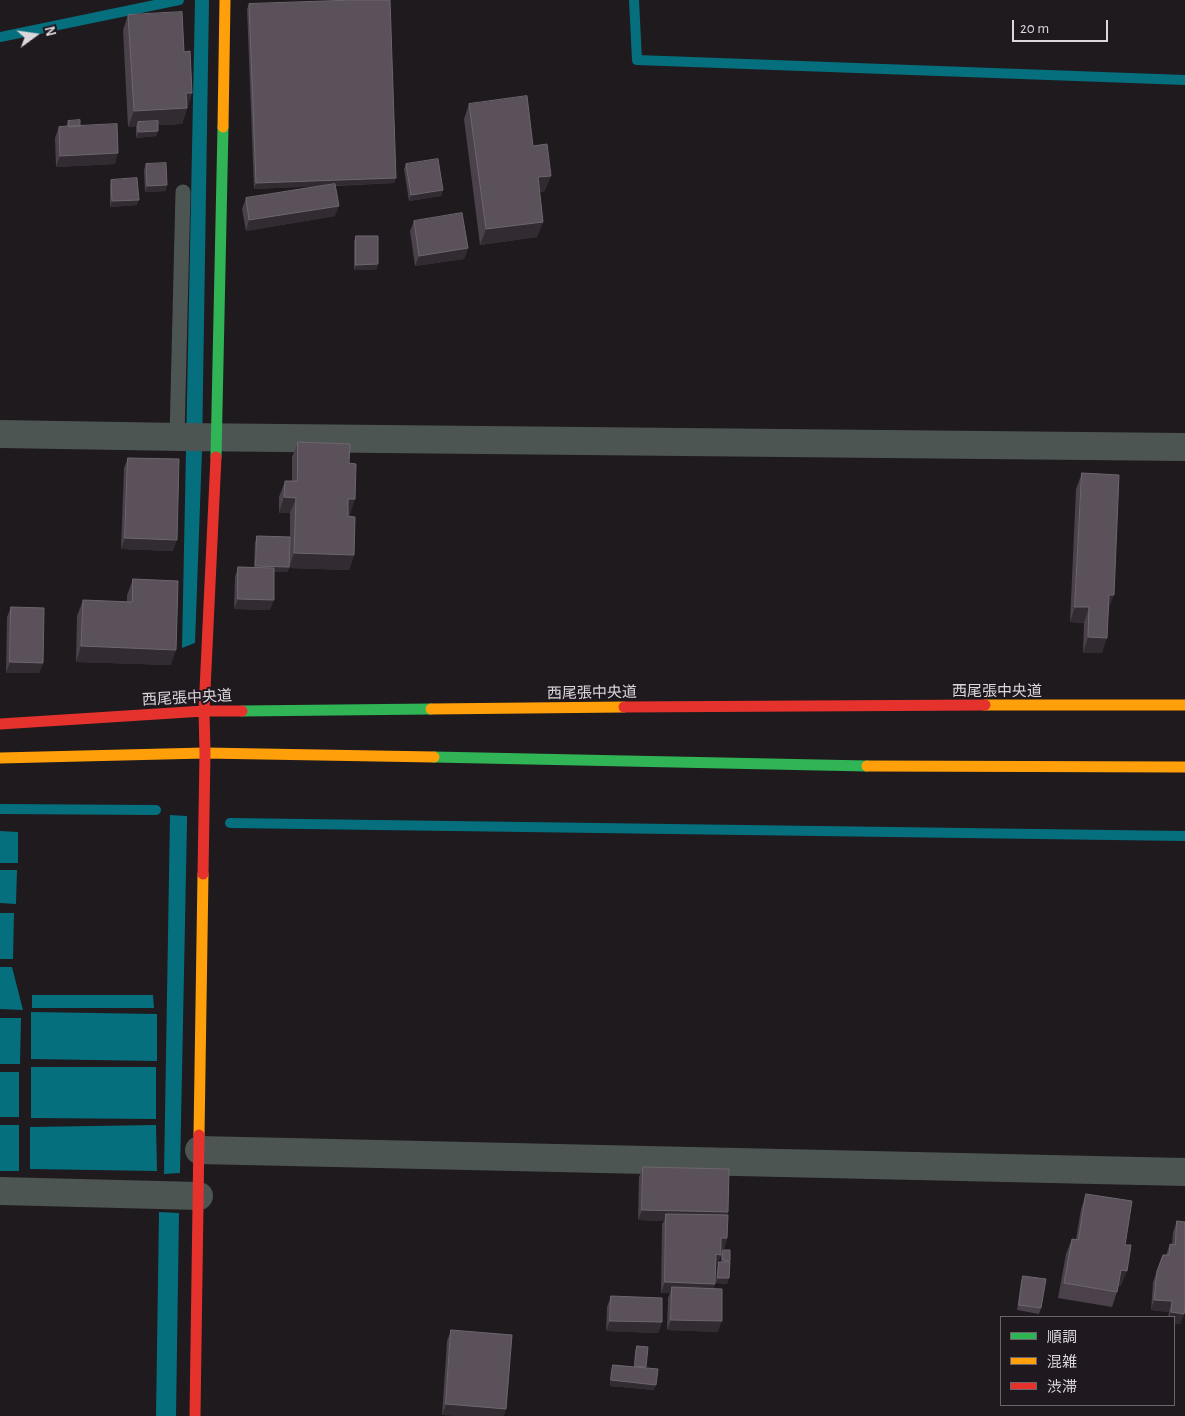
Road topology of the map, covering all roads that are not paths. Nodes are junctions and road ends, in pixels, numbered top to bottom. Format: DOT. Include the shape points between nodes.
graph roads {
  1 [pos="226,0"];
  2 [pos="183,192"];
  3 [pos="0,434"];
  4 [pos="196,437"];
  5 [pos="1185,447"];
  6 [pos="1185,705"];
  7 [pos="204,711"];
  8 [pos="0,724"];
  9 [pos="205,753"];
  10 [pos="0,758"];
  11 [pos="1185,767"];
  12 [pos="199,1150"];
  13 [pos="1185,1172"];
  14 [pos="0,1191"];
  15 [pos="199,1196"];
  16 [pos="196,1416"];
  1 -- 4 [label="main road"];
  2 -- 4 [label="lane"];
  3 -- 4 [label="street"];
  4 -- 5 [label="street"];
  4 -- 7 [label="main road"];
  6 -- 7 [label="main road, 西尾張中央道"];
  7 -- 8 [label="main road, 西尾張中央道"];
  7 -- 9 [label="main road"];
  9 -- 10 [label="main road"];
  9 -- 11 [label="main road" via="918,767"];
  9 -- 12 [label="main road"];
  12 -- 13 [label="street"];
  12 -- 15 [label="main road"];
  14 -- 15 [label="street"];
  15 -- 16 [label="main road"];
}
